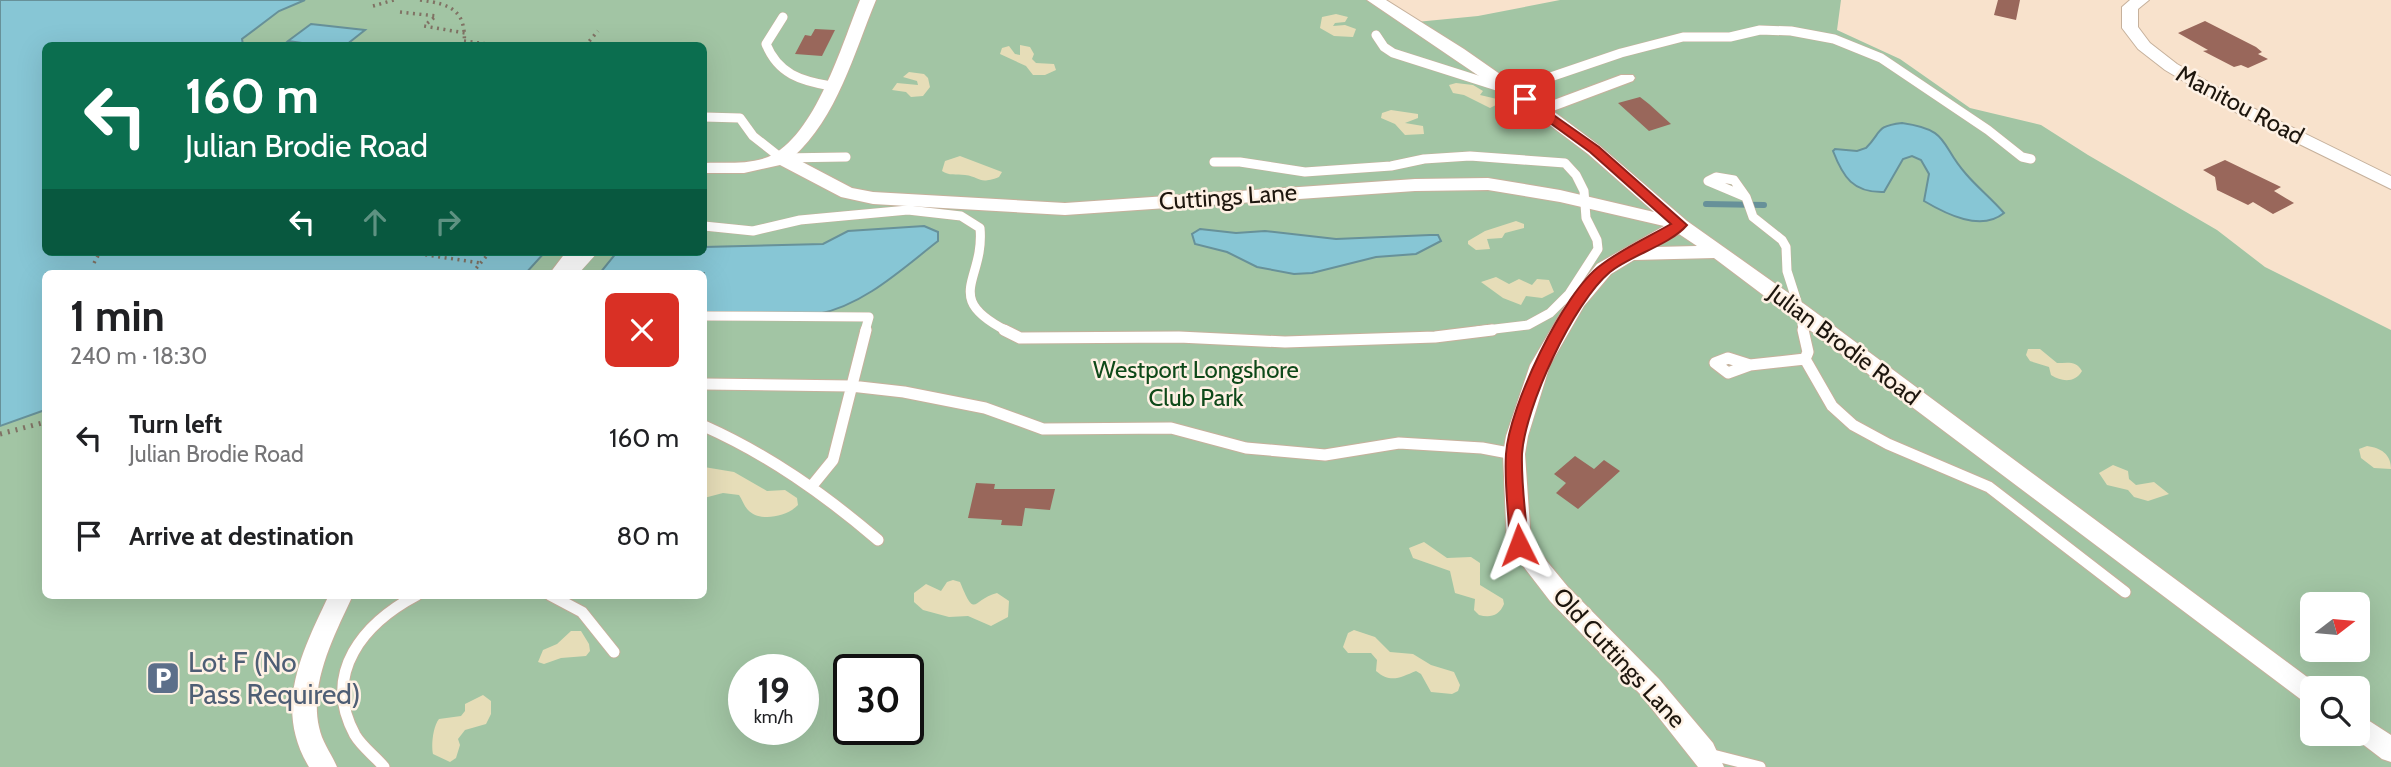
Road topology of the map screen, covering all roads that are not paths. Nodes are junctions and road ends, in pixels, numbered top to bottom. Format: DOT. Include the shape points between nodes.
graph roads {
  1 [pos="868,0"];
  2 [pos="1375,0"];
  3 [pos="2141,0"];
  4 [pos="783,17"];
  5 [pos="1376,36"];
  6 [pos="1627,78"];
  7 [pos="831,86"];
  8 [pos="1508,88"];
  9 [pos="1541,110"];
  10 [pos="707,117"];
  11 [pos="846,157"];
  12 [pos="781,158"];
  13 [pos="2031,159"];
  14 [pos="1214,162"];
  15 [pos="707,168"];
  16 [pos="2391,183"];
  17 [pos="1746,197"];
  18 [pos="1586,202"];
  19 [pos="1680,225"];
  20 [pos="707,226"];
  21 [pos="1716,251"];
  22 [pos="1628,254"];
  23 [pos="573,256"];
  24 [pos="588,256"];
  25 [pos="562,270"];
  26 [pos="576,270"];
  27 [pos="1797,302"];
  28 [pos="707,316"];
  29 [pos="1802,324"];
  30 [pos="1805,359"];
  31 [pos="1750,365"];
  32 [pos="707,384"];
  33 [pos="851,386"];
  34 [pos="707,427"];
  35 [pos="1514,454"];
  36 [pos="811,487"];
  37 [pos="878,540"];
  38 [pos="2124,592"];
  39 [pos="339,599"];
  40 [pos="410,599"];
  41 [pos="558,599"];
  42 [pos="614,652"];
  43 [pos="2300,684"];
  44 [pos="2370,735"];
  45 [pos="2391,750"];
  46 [pos="1708,760"];
  47 [pos="324,767"];
  48 [pos="384,767"];
  49 [pos="1760,767"];
  1 -- 7 [label="street"];
  2 -- 8 [label="street, Julian Brodie Road"];
  3 -- 16 [label="street, Manitou Road" via="2130,7 2130,28 2147,51 2245,110"];
  4 -- 7 [label="lane" via="766,44 770,59 799,80"];
  5 -- 8 [label="lane" via="1384,47 1401,56"];
  6 -- 9 [label="street"];
  7 -- 12 [label="street" via="799,143"];
  8 -- 9 [label="street, Julian Brodie Road"];
  8 -- 13 [label="lane" via="1683,37 1791,31 1834,39 1881,58"];
  9 -- 19 [label="street, Julian Brodie Road"];
  10 -- 12 [label="lane" via="740,118 753,136"];
  11 -- 12 [label="lane"];
  12 -- 15 [label="street" via="756,165"];
  12 -- 18 [label="street, Cuttings Lane" via="847,193 999,206 1065,209 1415,184 1488,184"];
  14 -- 18 [label="lane" via="1305,172 1470,156 1560,161 1572,168"];
  17 -- 27 [label="lane" via="1759,223 1786,247 1787,271"];
  18 -- 19 [label="street, Cuttings Lane"];
  18 -- 20 [label="lane" via="1598,249 1542,320 1435,337 1312,341 1020,338 988,321 972,306 969,294 980,228 961,216 936,211 877,211 753,231"];
  19 -- 21 [label="street, Julian Brodie Road"];
  19 -- 22 [label="street, Old Cuttings Lane"];
  21 -- 22 [label="street"];
  21 -- 43 [label="street, Julian Brodie Road"];
  22 -- 35 [label="street, Old Cuttings Lane" via="1604,269 1577,302 1540,365"];
  23 -- 25 [label="street"];
  24 -- 26 [label="lane"];
  28 -- 33 [label="lane" via="869,317"];
  29 -- 30 [label="lane" via="1808,352"];
  30 -- 31 [label="lane"];
  30 -- 38 [label="lane" via="1818,373 1821,387 1838,413 1898,448 1962,473 2000,494"];
  32 -- 33 [label="lane"];
  33 -- 35 [label="lane" via="985,408 1043,429 1171,428 1246,448 1325,455 1399,443"];
  33 -- 36 [label="lane" via="833,460"];
  34 -- 36 [label="lane" via="764,455"];
  35 -- 46 [label="street, Old Cuttings Lane" via="1519,545 1559,594 1650,687"];
  36 -- 37 [label="lane"];
  39 -- 47 [label="street" via="303,696 305,732"];
  40 -- 48 [label="lane" via="386,614 356,644 341,680 358,739"];
  41 -- 42 [label="lane" via="582,612"];
  44 -- 45 [label="street"];
  46 -- 49 [label="lane"];
}
